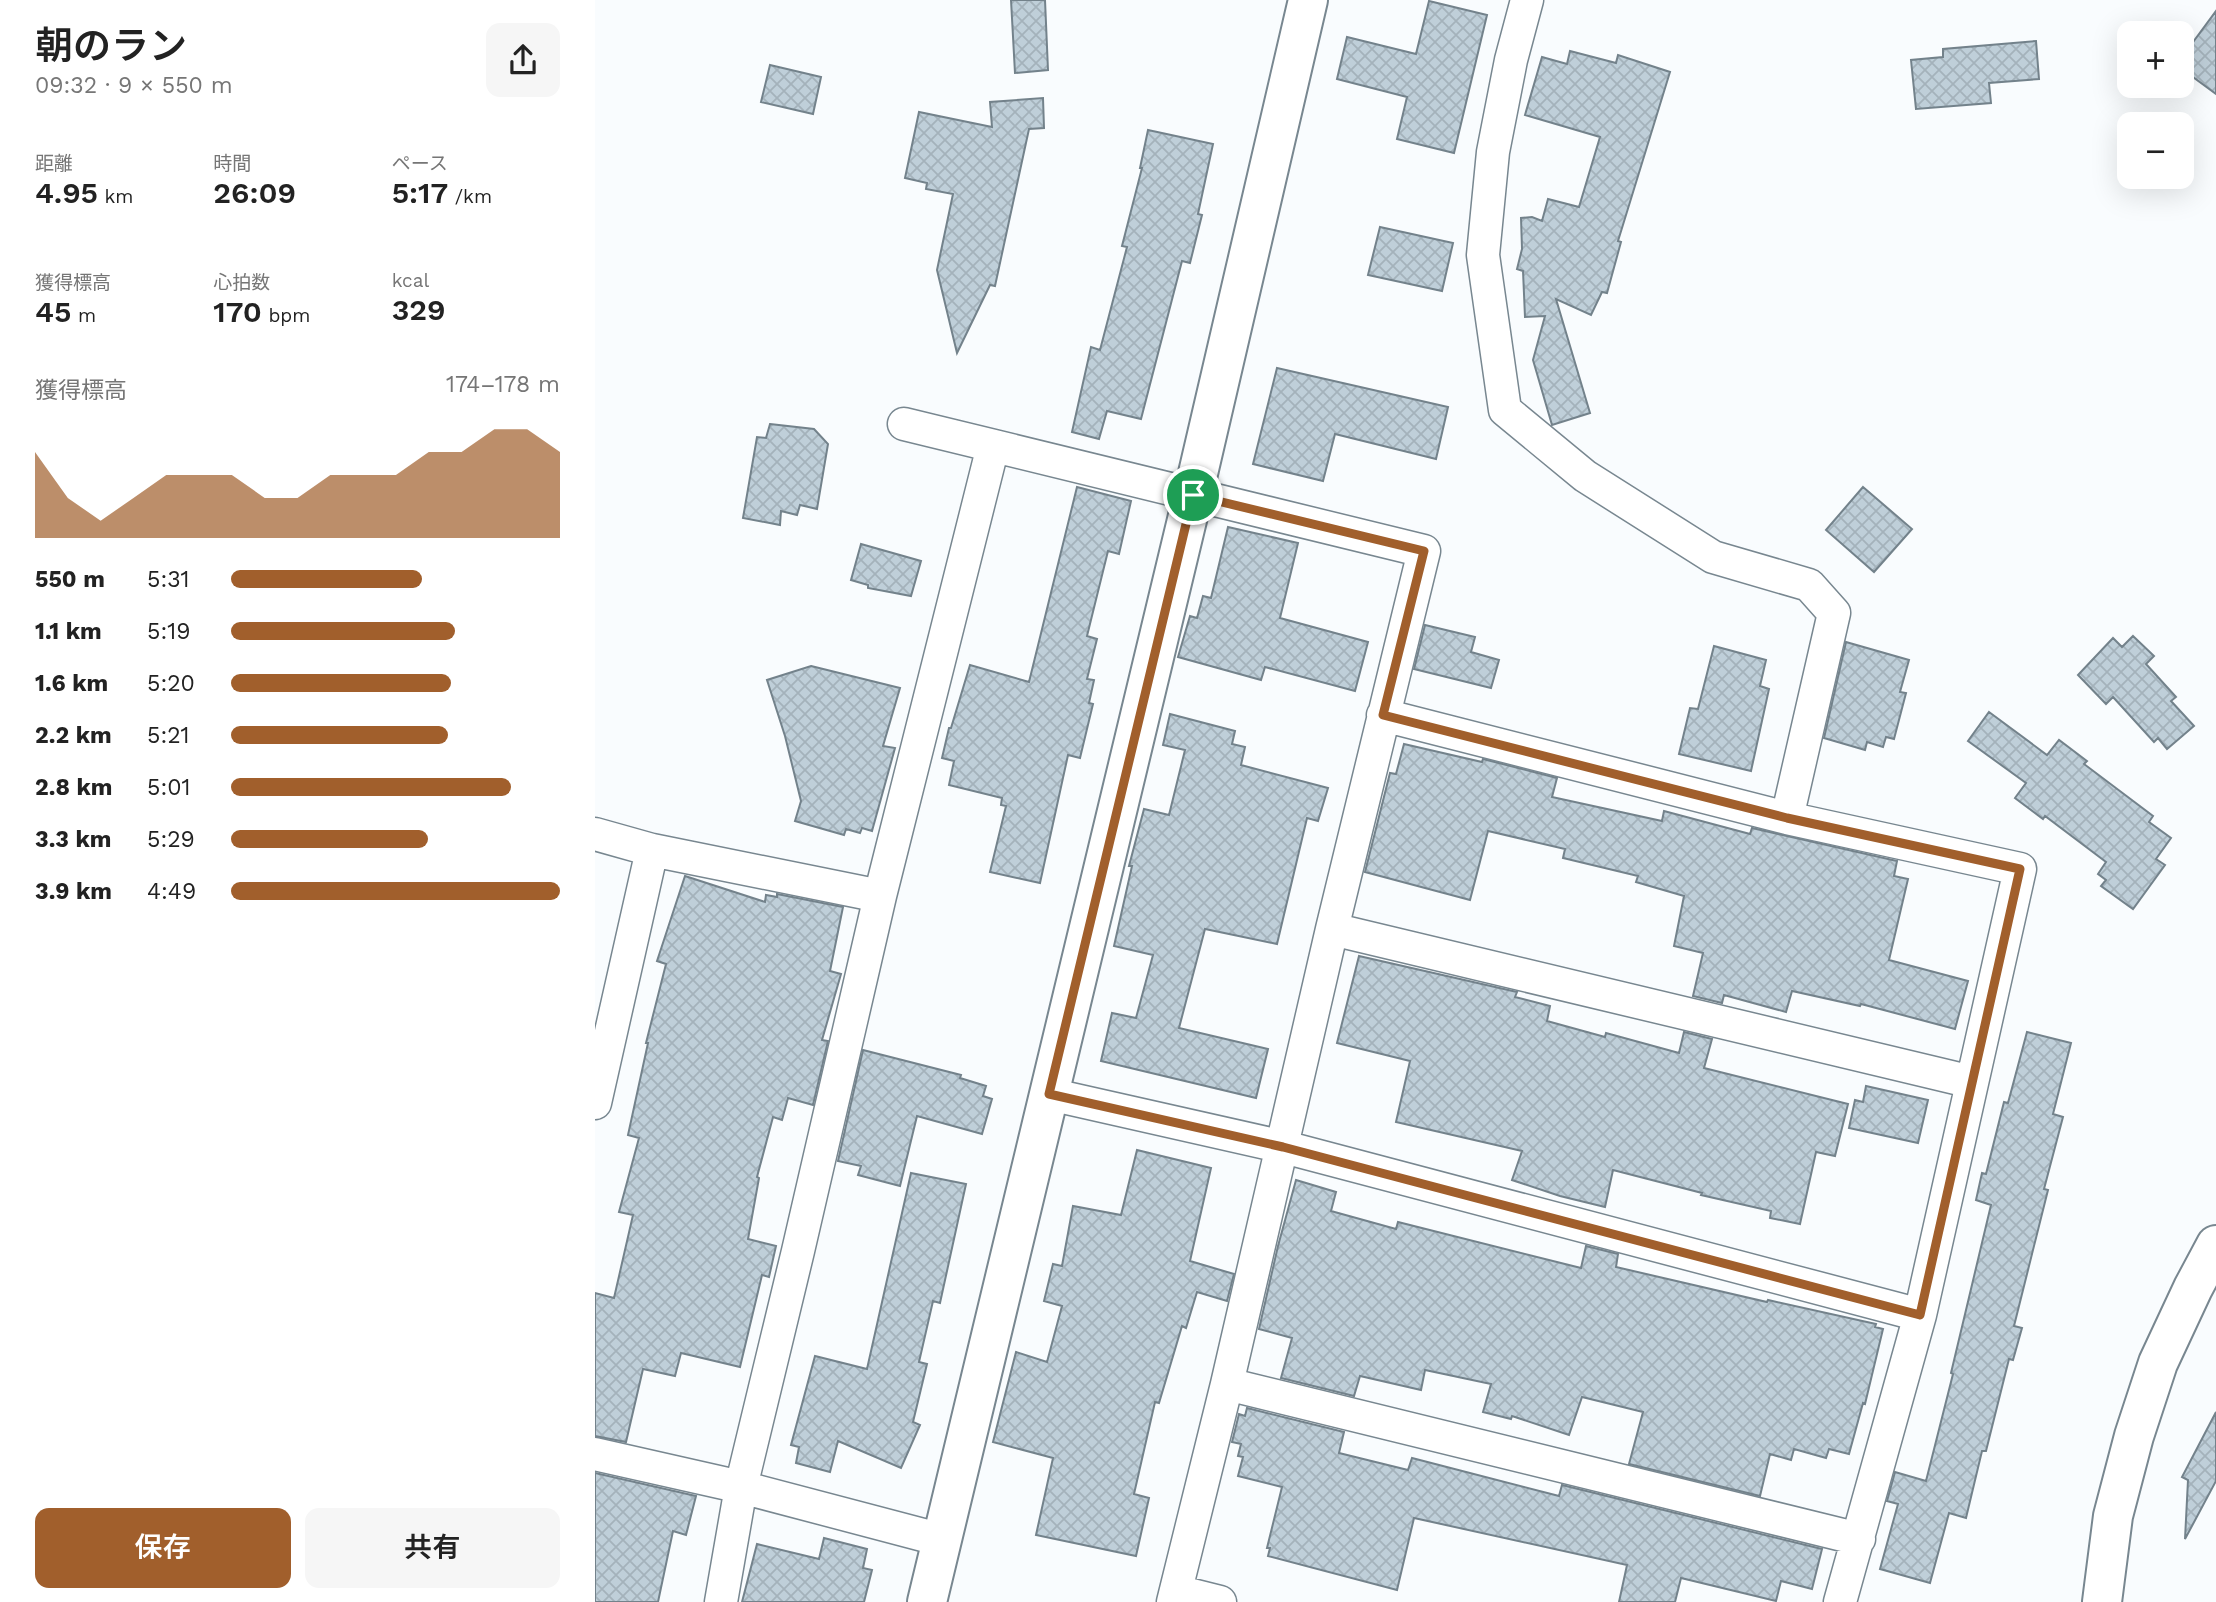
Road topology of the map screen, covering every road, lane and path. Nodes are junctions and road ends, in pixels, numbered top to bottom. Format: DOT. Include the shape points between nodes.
graph roads {
  1 [pos="1308,0"];
  2 [pos="1527,0"];
  3 [pos="904,425"];
  4 [pos="993,446"];
  5 [pos="1193,495"];
  6 [pos="1383,715"];
  7 [pos="1787,818"];
  8 [pos="595,834"];
  9 [pos="652,850"];
  10 [pos="880,896"];
  11 [pos="1332,929"];
  12 [pos="1972,1082"];
  13 [pos="1049,1094"];
  14 [pos="595,1103"];
  15 [pos="1283,1147"];
  16 [pos="2216,1245"];
  17 [pos="1920,1315"];
  18 [pos="1227,1384"];
  19 [pos="595,1454"];
  20 [pos="741,1487"];
  21 [pos="1859,1539"];
  22 [pos="942,1540"];
  23 [pos="1175,1596"];
  24 [pos="721,1602"];
  25 [pos="927,1602"];
  26 [pos="1220,1602"];
  27 [pos="1840,1602"];
  28 [pos="2102,1602"];
  1 -- 5 [label="street"];
  2 -- 7 [label="street" via="1493,152 1483,256 1504,410 1585,476 1713,557 1809,585 1834,613"];
  3 -- 4 [label="street"];
  4 -- 5 [label="street"];
  4 -- 10 [label="street"];
  5 -- 6 [label="street" via="1424,551"];
  5 -- 13 [label="street"];
  6 -- 7 [label="street"];
  6 -- 11 [label="street"];
  7 -- 12 [label="street" via="2020,869"];
  8 -- 9 [label="street"];
  9 -- 10 [label="street"];
  9 -- 14 [label="street"];
  10 -- 20 [label="street"];
  11 -- 12 [label="street"];
  11 -- 15 [label="street"];
  12 -- 17 [label="street"];
  13 -- 15 [label="street"];
  13 -- 22 [label="street"];
  15 -- 17 [label="street"];
  15 -- 18 [label="street"];
  16 -- 28 [label="street" via="2158,1363 2134,1436 2113,1516"];
  17 -- 21 [label="street"];
  18 -- 21 [label="street"];
  18 -- 23 [label="street"];
  19 -- 20 [label="street"];
  20 -- 22 [label="street"];
  20 -- 24 [label="street"];
  21 -- 27 [label="street"];
  22 -- 25 [label="street"];
  23 -- 26 [label="street"];
}
